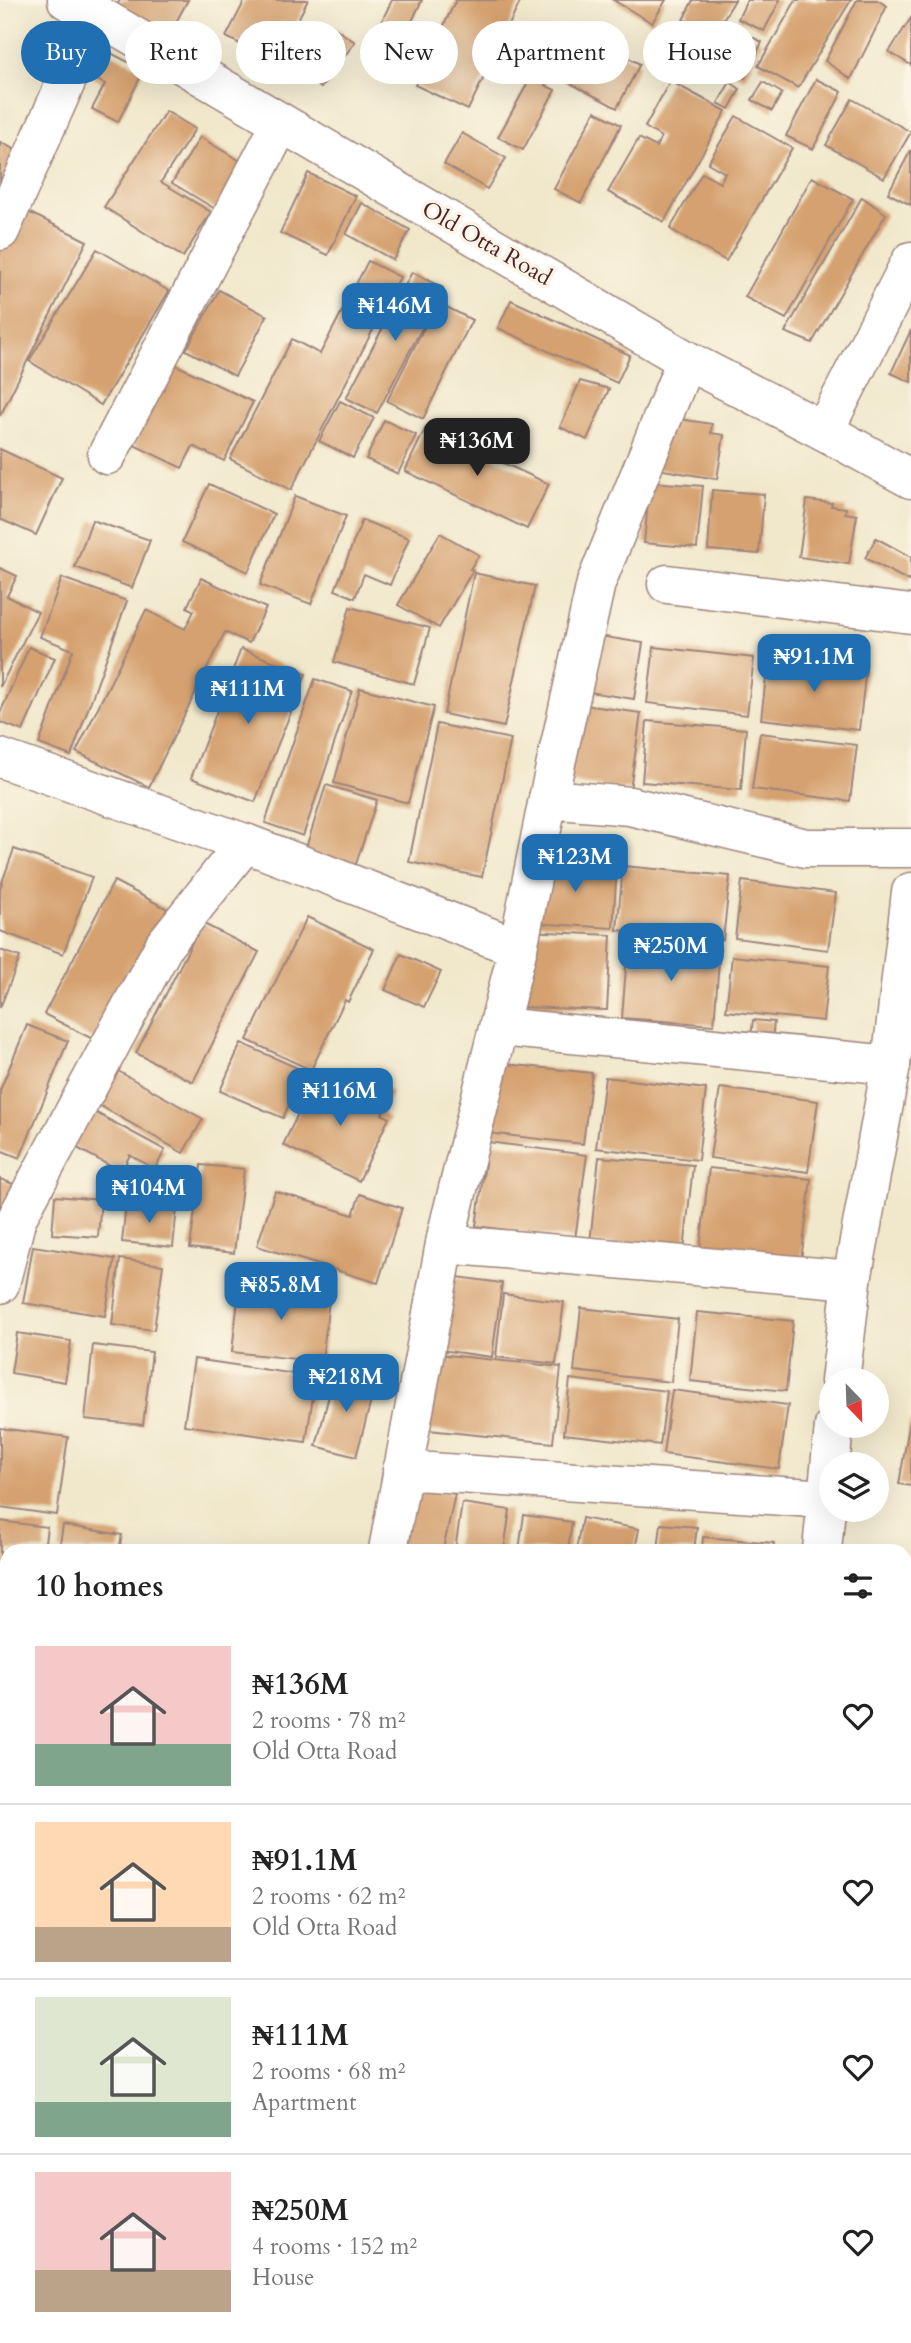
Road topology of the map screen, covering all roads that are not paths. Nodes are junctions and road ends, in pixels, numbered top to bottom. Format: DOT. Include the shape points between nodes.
graph roads {
  1 [pos="81,7"];
  2 [pos="281,123"];
  3 [pos="0,231"];
  4 [pos="911,261"];
  5 [pos="686,360"];
  6 [pos="824,431"];
  7 [pos="107,455"];
  8 [pos="911,479"];
  9 [pos="667,584"];
  10 [pos="911,614"];
  11 [pos="0,758"];
  12 [pos="548,799"];
  13 [pos="245,843"];
  14 [pos="911,848"];
  15 [pos="911,892"];
  16 [pos="518,948"];
  17 [pos="499,1027"];
  18 [pos="891,1065"];
  19 [pos="446,1244"];
  20 [pos="852,1280"];
  21 [pos="0,1284"];
  22 [pos="842,1368"];
  23 [pos="402,1470"];
  24 [pos="819,1499"];
  25 [pos="824,1522"];
  26 [pos="389,1544"];
  27 [pos="822,1544"];
  1 -- 2 [label="street, Old Otta Road"];
  1 -- 3 [label="street"];
  2 -- 5 [label="street, Old Otta Road"];
  2 -- 7 [label="street"];
  4 -- 6 [label="street"];
  5 -- 6 [label="street, Old Otta Road"];
  5 -- 12 [label="street" via="596,583"];
  6 -- 8 [label="street, Old Otta Road"];
  9 -- 10 [label="street"];
  11 -- 13 [label="street"];
  12 -- 14 [label="street" via="630,807 806,848"];
  12 -- 16 [label="street"];
  13 -- 16 [label="street"];
  13 -- 21 [label="street" via="165,944 17,1218"];
  15 -- 18 [label="street"];
  16 -- 17 [label="street"];
  17 -- 18 [label="street"];
  17 -- 19 [label="street"];
  18 -- 20 [label="street"];
  19 -- 20 [label="street"];
  19 -- 23 [label="street"];
  20 -- 22 [label="street"];
  23 -- 24 [label="street"];
  23 -- 26 [label="street"];
  25 -- 27 [label="street"];
}
